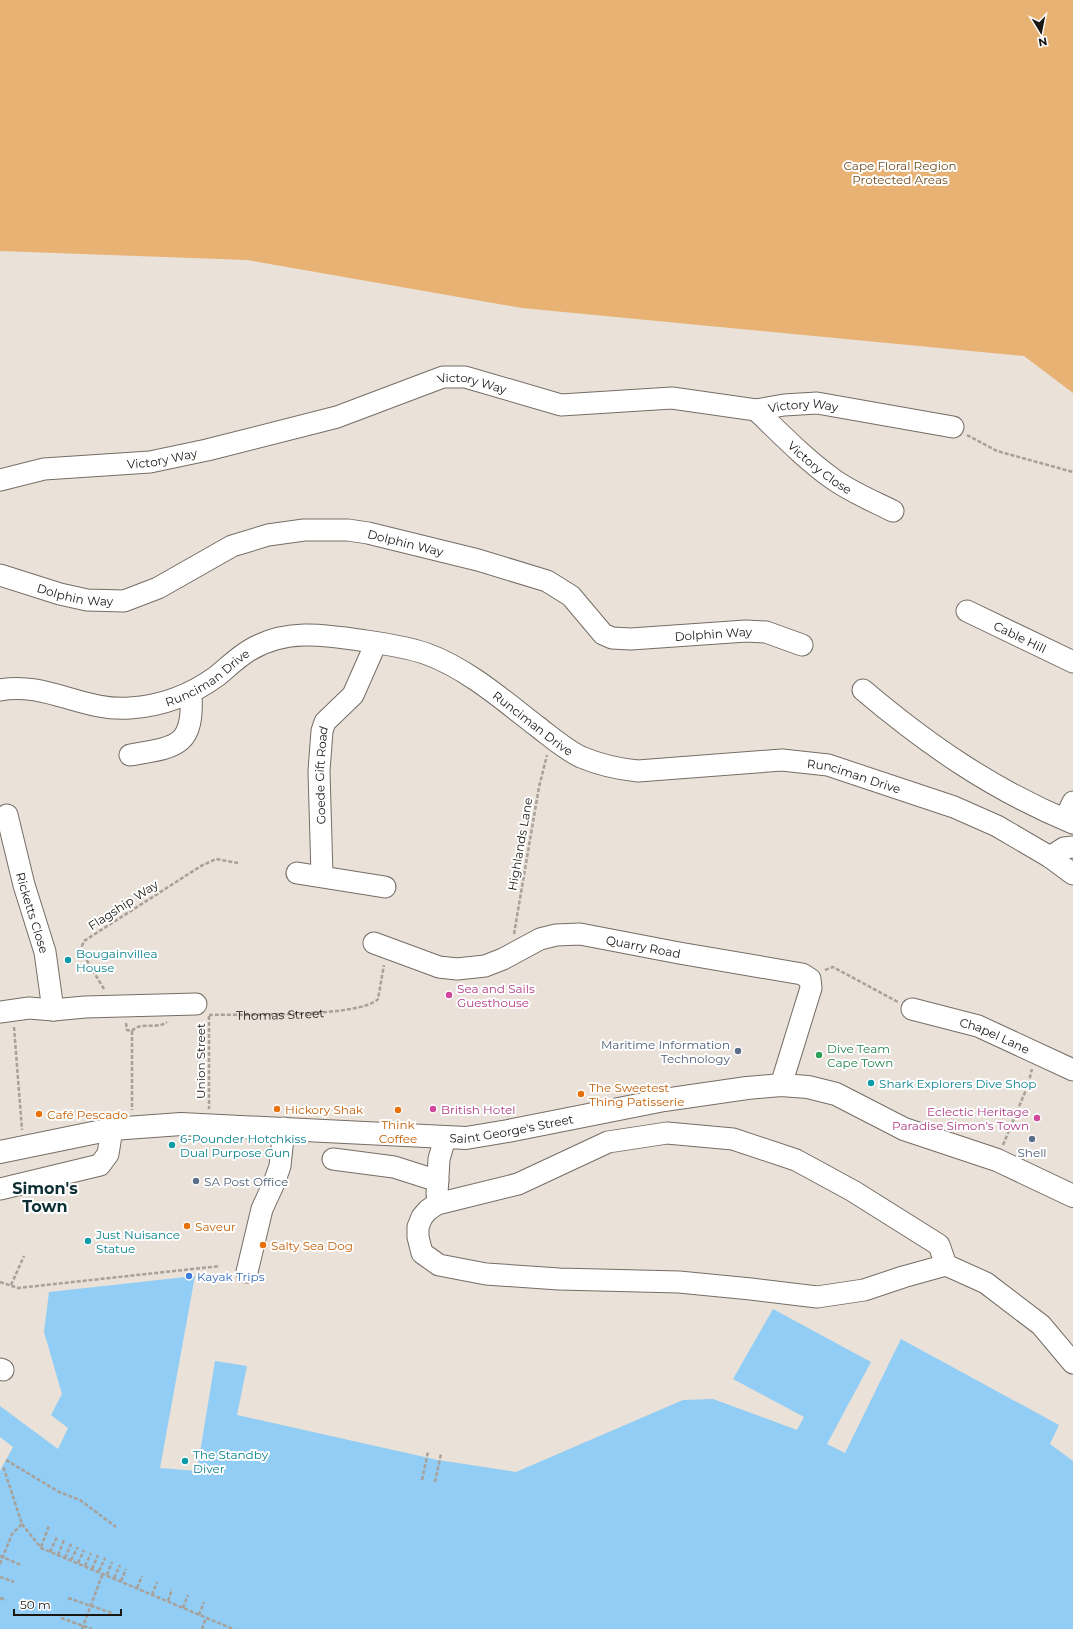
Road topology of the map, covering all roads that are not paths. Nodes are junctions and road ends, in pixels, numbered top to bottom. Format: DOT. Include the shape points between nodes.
graph roads {
  1 [pos="756,410"];
  2 [pos="953,427"];
  3 [pos="0,480"];
  4 [pos="893,511"];
  5 [pos="0,574"];
  6 [pos="967,611"];
  7 [pos="376,643"];
  8 [pos="802,645"];
  9 [pos="1073,662"];
  10 [pos="0,690"];
  11 [pos="863,690"];
  12 [pos="191,693"];
  13 [pos="130,755"];
  14 [pos="1070,814"];
  15 [pos="7,815"];
  16 [pos="1073,847"];
  17 [pos="1050,857"];
  18 [pos="297,874"];
  19 [pos="1073,874"];
  20 [pos="322,876"];
  21 [pos="385,887"];
  22 [pos="381,946"];
  23 [pos="53,1010"];
  24 [pos="912,1010"];
  25 [pos="0,1012"];
  26 [pos="202,1012"];
  27 [pos="1073,1070"];
  28 [pos="781,1085"];
  29 [pos="122,1128"];
  30 [pos="284,1128"];
  31 [pos="445,1138"];
  32 [pos="0,1152"];
  33 [pos="333,1159"];
  34 [pos="438,1181"];
  35 [pos="0,1189"];
  36 [pos="1073,1196"];
  37 [pos="437,1204"];
  38 [pos="946,1265"];
  39 [pos="247,1272"];
  40 [pos="1073,1363"];
  1 -- 2 [label="street, Victory Way" via="790,404 817,403"];
  1 -- 3 [label="street, Victory Way" via="672,398 561,406 465,377 443,377 337,417 207,450 150,462 44,469"];
  1 -- 4 [label="street, Victory Close" via="793,446 833,479"];
  5 -- 8 [label="street, Dolphin Way" via="87,600 124,601 158,588 232,546 268,534 304,530 348,530 478,560 547,580 571,596 603,634 612,638 631,640 746,631 766,632"];
  6 -- 9 [label="street, Cable Hill"];
  7 -- 12 [label="street, Runciman Drive" via="324,635 298,634 275,639 250,650"];
  7 -- 17 [label="street, Runciman Drive" via="429,655 456,668 552,738 579,756 596,763 620,770 638,771 782,760 828,765 954,807 998,826"];
  7 -- 20 [label="street, Goede Gift Road" via="352,695 325,722 322,732 319,771"];
  10 -- 12 [label="street, Runciman Drive" via="37,689 80,703 129,709 166,703"];
  11 -- 14 [label="street" via="926,741 960,764 1038,807"];
  12 -- 13 [label="street" via="192,714 182,740 169,748"];
  15 -- 23 [label="street, Ricketts Close" via="24,885 45,952"];
  16 -- 17 [label="street" via="1064,848"];
  17 -- 19 [label="street, Runciman Drive"];
  18 -- 20 [label="street"];
  20 -- 21 [label="street"];
  22 -- 28 [label="street, Quarry Road" via="439,967 458,969 485,966 540,939 580,934 802,974 810,978 812,983 810,995"];
  23 -- 25 [label="street" via="29,1008"];
  23 -- 26 [label="street" via="111,1006"];
  24 -- 27 [label="street, Chapel Lane" via="978,1026"];
  28 -- 31 [label="main road, Saint George's Street" via="664,1100 482,1136"];
  28 -- 36 [label="main road, Saint George's Street" via="808,1087 836,1094 904,1129 997,1160"];
  29 -- 30 [label="main road, Saint George's Street" via="210,1125"];
  29 -- 32 [label="main road, Saint George's Street"];
  29 -- 35 [label="street" via="100,1165"];
  30 -- 31 [label="main road, Saint George's Street"];
  30 -- 39 [label="street" via="280,1166 262,1209"];
  31 -- 34 [label="street" via="439,1159"];
  33 -- 34 [label="street" via="394,1167"];
  34 -- 37 [label="street"];
  37 -- 38 [label="street" via="518,1184 608,1142 667,1133 733,1139 796,1160 852,1191 939,1245"];
  37 -- 38 [label="street" via="428,1210 418,1226 422,1253 439,1266 486,1274 679,1282 817,1297 864,1290"];
  38 -- 40 [label="street" via="986,1283 1041,1324"];
}
